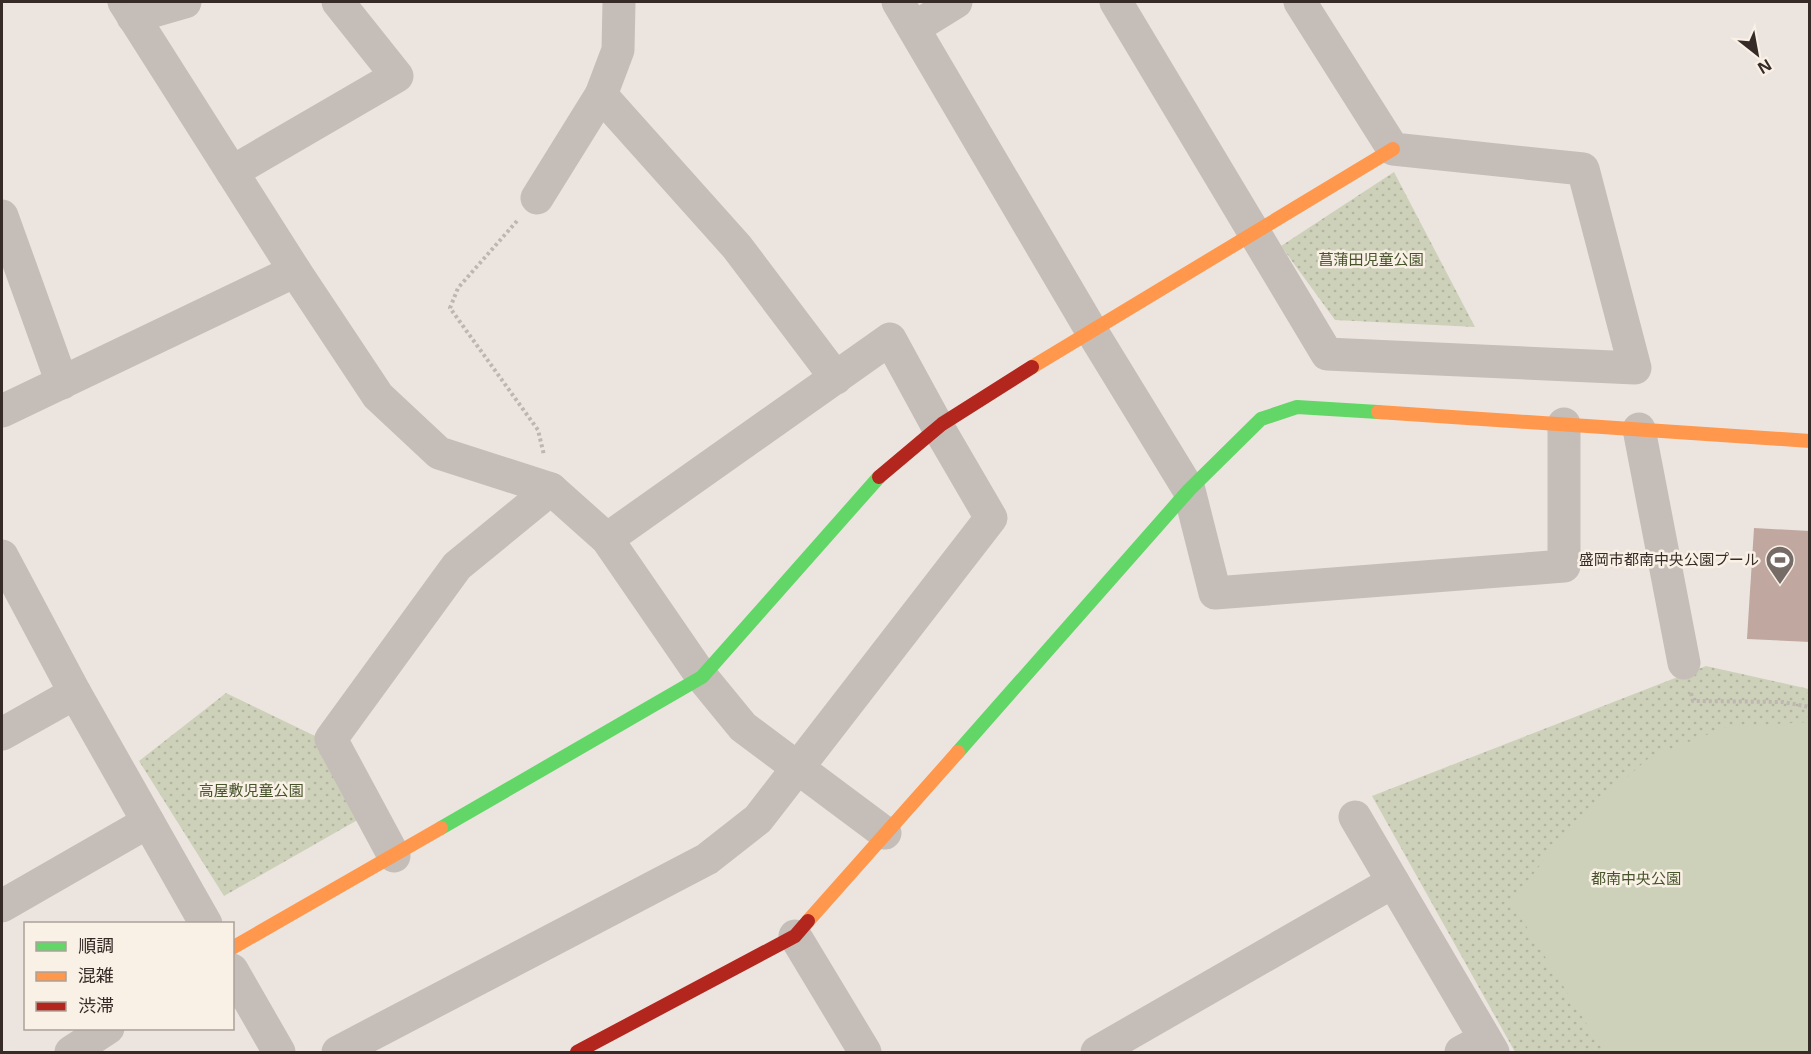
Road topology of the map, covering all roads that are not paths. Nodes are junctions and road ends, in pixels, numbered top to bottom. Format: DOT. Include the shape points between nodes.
graph roads {
  1 [pos="185,2"];
  2 [pos="338,2"];
  3 [pos="619,2"];
  4 [pos="956,2"];
  5 [pos="1116,2"];
  6 [pos="1300,2"];
  7 [pos="129,9"];
  8 [pos="906,15"];
  9 [pos="601,94"];
  10 [pos="1394,149"];
  11 [pos="232,172"];
  12 [pos="537,198"];
  13 [pos="2,216"];
  14 [pos="1255,234"];
  15 [pos="295,270"];
  16 [pos="1091,330"];
  17 [pos="836,378"];
  18 [pos="62,383"];
  19 [pos="2,411"];
  20 [pos="1564,424"];
  21 [pos="938,427"];
  22 [pos="1639,429"];
  23 [pos="1809,441"];
  24 [pos="551,489"];
  25 [pos="1189,490"];
  26 [pos="607,539"];
  27 [pos="4,565"];
  28 [pos="1684,663"];
  29 [pos="702,677"];
  30 [pos="75,693"];
  31 [pos="2,734"];
  32 [pos="797,767"];
  33 [pos="1355,817"];
  34 [pos="148,822"];
  35 [pos="885,833"];
  36 [pos="394,856"];
  37 [pos="1393,882"];
  38 [pos="2,906"];
  39 [pos="205,922"];
  40 [pos="795,936"];
  41 [pos="234,947"];
  42 [pos="234,974"];
  43 [pos="106,1030"];
  44 [pos="1480,1048"];
  45 [pos="584,1051"];
  46 [pos="71,1053"];
  47 [pos="279,1053"];
  48 [pos="338,1053"];
  49 [pos="865,1053"];
  50 [pos="1097,1053"];
  1 -- 7 [label="street"];
  2 -- 11 [label="street" via="397,76"];
  3 -- 9 [label="street" via="618,50"];
  4 -- 8 [label="street"];
  5 -- 14 [label="street"];
  6 -- 10 [label="street"];
  7 -- 11 [label="street"];
  8 -- 16 [label="street"];
  9 -- 12 [label="street"];
  9 -- 17 [label="street" via="737,247"];
  10 -- 14 [label="street"];
  10 -- 14 [label="street" via="1583,169 1635,368 1327,354"];
  11 -- 15 [label="street"];
  13 -- 18 [label="street"];
  14 -- 16 [label="street"];
  15 -- 18 [label="street"];
  15 -- 24 [label="street" via="378,396 439,453"];
  16 -- 21 [label="street"];
  16 -- 25 [label="street"];
  17 -- 21 [label="street" via="890,339"];
  17 -- 26 [label="street"];
  18 -- 19 [label="street"];
  20 -- 22 [label="street"];
  20 -- 25 [label="street" via="1297,407 1261,419"];
  20 -- 25 [label="street" via="1564,566 1215,593"];
  21 -- 29 [label="street" via="881,475"];
  21 -- 32 [label="street" via="991,518"];
  22 -- 23 [label="street"];
  22 -- 28 [label="street"];
  24 -- 26 [label="street"];
  24 -- 36 [label="street" via="458,566 331,739"];
  25 -- 35 [label="street"];
  26 -- 29 [label="street"];
  27 -- 30 [label="street"];
  29 -- 32 [label="street" via="743,727"];
  29 -- 36 [label="street"];
  30 -- 31 [label="street"];
  30 -- 34 [label="street"];
  32 -- 35 [label="street"];
  32 -- 48 [label="street" via="758,819 707,859"];
  33 -- 37 [label="street"];
  34 -- 38 [label="street"];
  34 -- 39 [label="street"];
  35 -- 40 [label="street"];
  36 -- 41 [label="street"];
  37 -- 44 [label="street"];
  37 -- 50 [label="street"];
  40 -- 45 [label="street"];
  40 -- 49 [label="street"];
  42 -- 47 [label="street"];
  43 -- 46 [label="street"];
}
